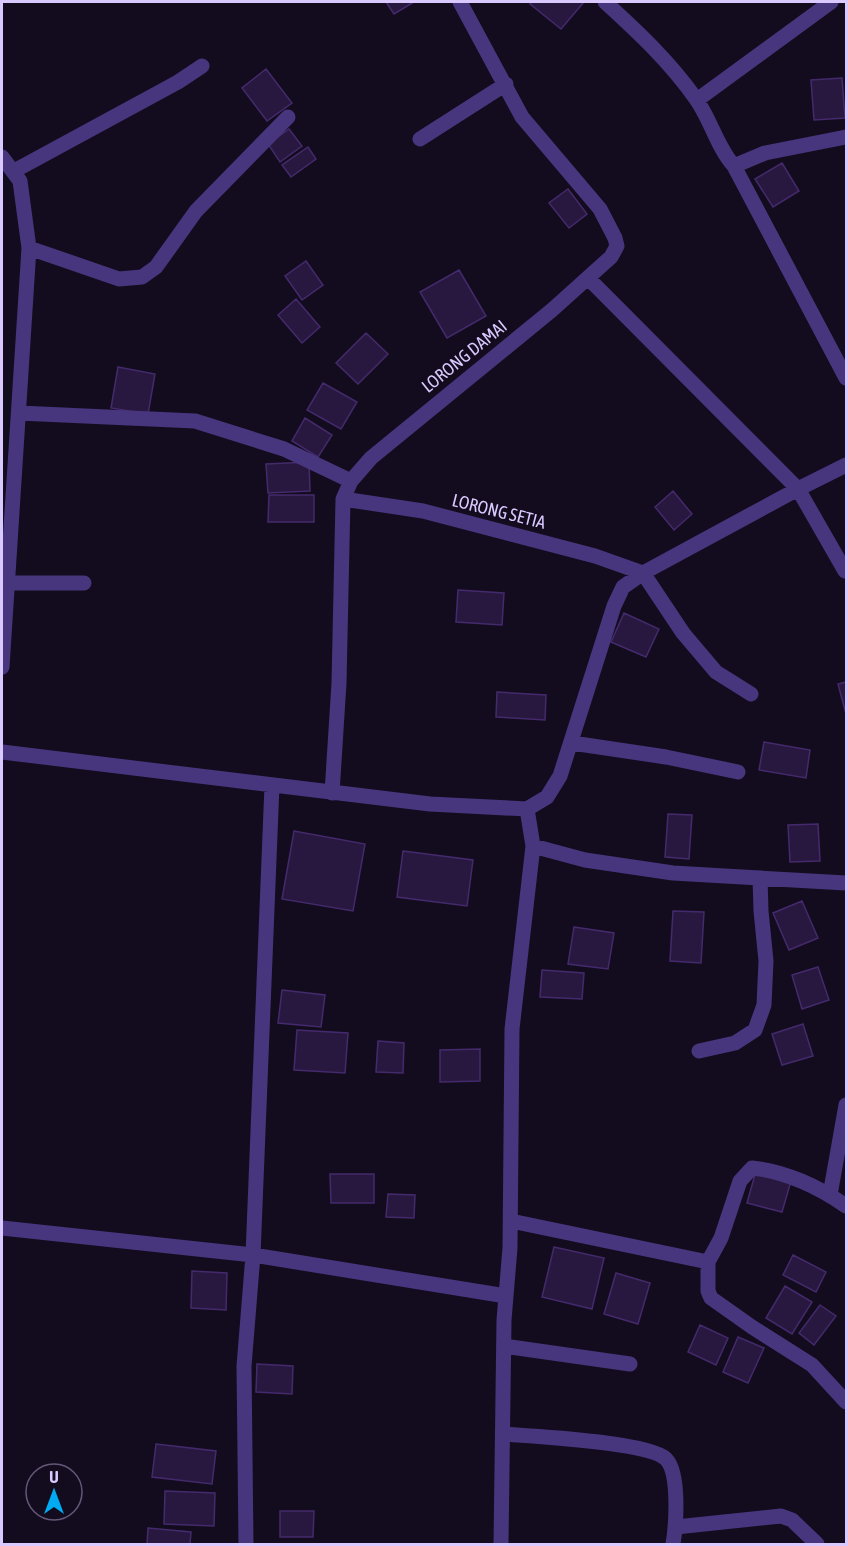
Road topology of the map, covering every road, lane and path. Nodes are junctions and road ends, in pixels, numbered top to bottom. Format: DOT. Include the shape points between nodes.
graph roads {
  1 [pos="460,2"];
  2 [pos="605,2"];
  3 [pos="831,2"];
  4 [pos="202,66"];
  5 [pos="506,84"];
  6 [pos="697,100"];
  7 [pos="288,117"];
  8 [pos="846,137"];
  9 [pos="420,139"];
  10 [pos="2,157"];
  11 [pos="734,166"];
  12 [pos="14,171"];
  13 [pos="29,248"];
  14 [pos="588,278"];
  15 [pos="846,378"];
  16 [pos="19,413"];
  17 [pos="846,465"];
  18 [pos="351,481"];
  19 [pos="798,489"];
  20 [pos="343,499"];
  21 [pos="845,571"];
  22 [pos="643,573"];
  23 [pos="7,583"];
  24 [pos="84,583"];
  25 [pos="2,667"];
  26 [pos="751,694"];
  27 [pos="572,743"];
  28 [pos="2,752"];
  29 [pos="738,772"];
  30 [pos="272,785"];
  31 [pos="332,793"];
  32 [pos="527,809"];
  33 [pos="533,846"];
  34 [pos="760,878"];
  35 [pos="846,883"];
  36 [pos="699,1051"];
  37 [pos="846,1105"];
  38 [pos="830,1195"];
  39 [pos="846,1206"];
  40 [pos="511,1221"];
  41 [pos="2,1228"];
  42 [pos="253,1255"];
  43 [pos="708,1262"];
  44 [pos="506,1296"];
  45 [pos="504,1346"];
  46 [pos="630,1365"];
  47 [pos="846,1402"];
  48 [pos="503,1434"];
  49 [pos="676,1527"];
  50 [pos="246,1545"];
  51 [pos="501,1545"];
  52 [pos="673,1545"];
  53 [pos="817,1545"];
  1 -- 5 [label="street, LORONG DAMAI"];
  2 -- 6 [label="street" via="657,51"];
  3 -- 6 [label="street"];
  4 -- 12 [label="street"];
  5 -- 9 [label="street"];
  5 -- 14 [label="street, LORONG DAMAI" via="522,117 600,209 615,238 616,251"];
  6 -- 11 [label="street"];
  7 -- 13 [label="street" via="196,210 156,267 142,277 119,279"];
  8 -- 11 [label="street" via="765,153"];
  10 -- 12 [label="street"];
  11 -- 15 [label="street"];
  12 -- 13 [label="street" via="20,181"];
  13 -- 16 [label="street"];
  14 -- 18 [label="street, LORONG DAMAI" via="371,458"];
  14 -- 19 [label="street"];
  16 -- 18 [label="street" via="195,421 284,449"];
  16 -- 23 [label="street"];
  17 -- 19 [label="street"];
  18 -- 20 [label="street, LORONG DAMAI"];
  19 -- 21 [label="street"];
  19 -- 22 [label="street"];
  20 -- 22 [label="street, LORONG SETIA" via="423,511 595,556"];
  20 -- 31 [label="street, LORONG DAMAI"];
  22 -- 26 [label="street" via="683,633 716,672"];
  22 -- 27 [label="street" via="623,587 614,606"];
  23 -- 24 [label="street"];
  23 -- 25 [label="street"];
  27 -- 29 [label="street"];
  27 -- 32 [label="street" via="547,797"];
  28 -- 30 [label="street"];
  30 -- 31 [label="street"];
  30 -- 42 [label="street"];
  31 -- 32 [label="street"];
  32 -- 33 [label="street"];
  33 -- 34 [label="street" via="585,860 673,873"];
  33 -- 40 [label="street" via="512,1029"];
  34 -- 35 [label="street"];
  34 -- 36 [label="street" via="766,961 764,1005 755,1030 735,1043"];
  37 -- 38 [label="street"];
  38 -- 39 [label="street"];
  38 -- 43 [label="street" via="804,1182 752,1168 740,1181 721,1238"];
  40 -- 43 [label="street"];
  40 -- 44 [label="street"];
  41 -- 42 [label="street"];
  42 -- 44 [label="street"];
  42 -- 50 [label="street" via="244,1366"];
  43 -- 47 [label="street" via="711,1298 812,1365"];
  44 -- 45 [label="street"];
  45 -- 46 [label="street"];
  45 -- 48 [label="street"];
  48 -- 49 [label="street" via="653,1451 666,1459 672,1472"];
  48 -- 51 [label="street"];
  49 -- 52 [label="street"];
  49 -- 53 [label="street" via="781,1516 792,1520"];
}
